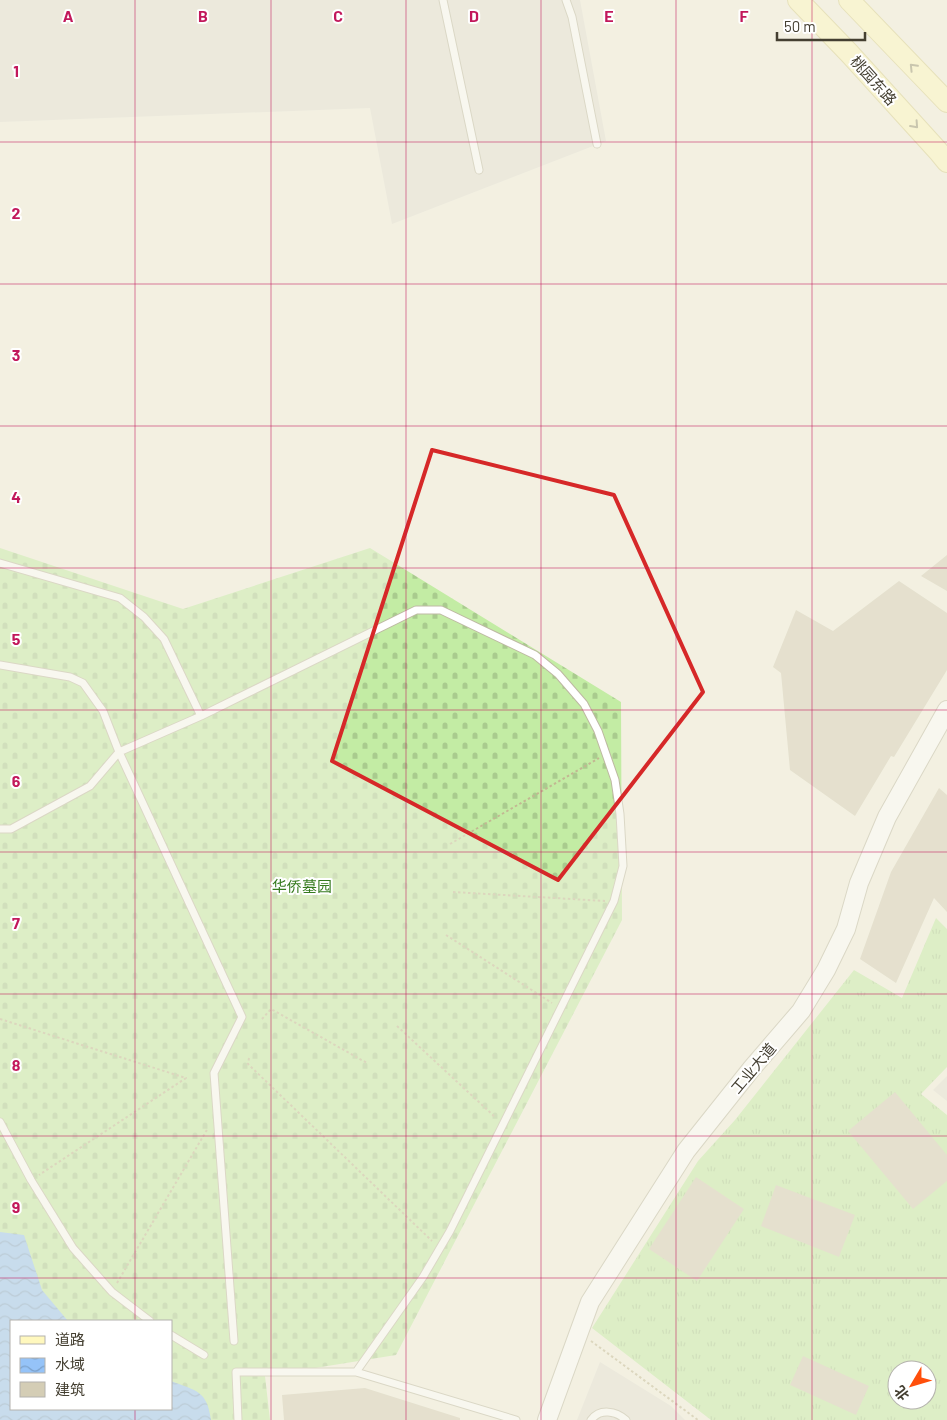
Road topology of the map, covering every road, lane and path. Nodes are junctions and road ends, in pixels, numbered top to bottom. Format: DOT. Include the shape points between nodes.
graph roads {
  1 [pos="443,0"];
  2 [pos="566,0"];
  3 [pos="798,0"];
  4 [pos="849,0"];
  5 [pos="947,102"];
  6 [pos="597,144"];
  7 [pos="947,162"];
  8 [pos="479,170"];
  9 [pos="0,564"];
  10 [pos="0,665"];
  11 [pos="947,710"];
  12 [pos="201,716"];
  13 [pos="119,752"];
  14 [pos="606,754"];
  15 [pos="0,829"];
  16 [pos="450,844"];
  17 [pos="453,892"];
  18 [pos="614,901"];
  19 [pos="446,935"];
  20 [pos="560,1008"];
  21 [pos="0,1019"];
  22 [pos="262,1020"];
  23 [pos="397,1026"];
  24 [pos="249,1058"];
  25 [pos="367,1064"];
  26 [pos="217,1112"];
  27 [pos="0,1122"];
  28 [pos="502,1124"];
  29 [pos="31,1180"];
  30 [pos="440,1248"];
  31 [pos="112,1292"];
  32 [pos="149,1320"];
  33 [pos="579,1332"];
  34 [pos="172,1336"];
  35 [pos="234,1341"];
  36 [pos="204,1354"];
  37 [pos="356,1372"];
  38 [pos="238,1420"];
  39 [pos="516,1420"];
  40 [pos="547,1420"];
  41 [pos="590,1420"];
  42 [pos="626,1420"];
  43 [pos="698,1420"];
  1 -- 8 [label="lane"];
  2 -- 6 [label="lane"];
  3 -- 7 [label="main road, 桃园东路, one-way"];
  5 -- 4 [label="main road, one-way"];
  9 -- 12 [label="lane" via="120,598 164,639"];
  10 -- 13 [label="lane" via="70,677 83,683 103,711"];
  11 -- 33 [label="street, 工业大道" via="887,817 859,883 846,929 821,978 801,1011 686,1151 590,1302"];
  12 -- 13 [label="lane"];
  12 -- 14 [label="lane" via="416,610 441,610 535,655 558,674 584,704"];
  13 -- 15 [label="lane" via="90,786 11,829"];
  13 -- 26 [label="lane" via="242,1017 214,1073"];
  14 -- 16 [label="path"];
  14 -- 18 [label="lane" via="615,780 623,851"];
  17 -- 18 [label="path"];
  18 -- 20 [label="lane"];
  19 -- 20 [label="path"];
  20 -- 28 [label="lane"];
  21 -- 29 [label="path" via="186,1078"];
  22 -- 25 [label="path" via="271,1010"];
  23 -- 28 [label="path"];
  24 -- 30 [label="path" via="248,1064"];
  26 -- 31 [label="path"];
  26 -- 35 [label="lane"];
  27 -- 29 [label="lane"];
  28 -- 30 [label="lane"];
  29 -- 31 [label="lane" via="73,1248"];
  30 -- 37 [label="lane"];
  31 -- 32 [label="lane"];
  33 -- 40 [label="street, 工业大道"];
  33 -- 43 [label="path"];
  34 -- 36 [label="lane"];
  37 -- 38 [label="lane" via="236,1372"];
  37 -- 39 [label="lane"];
  41 -- 42 [label="lane" via="606,1411"];
}
